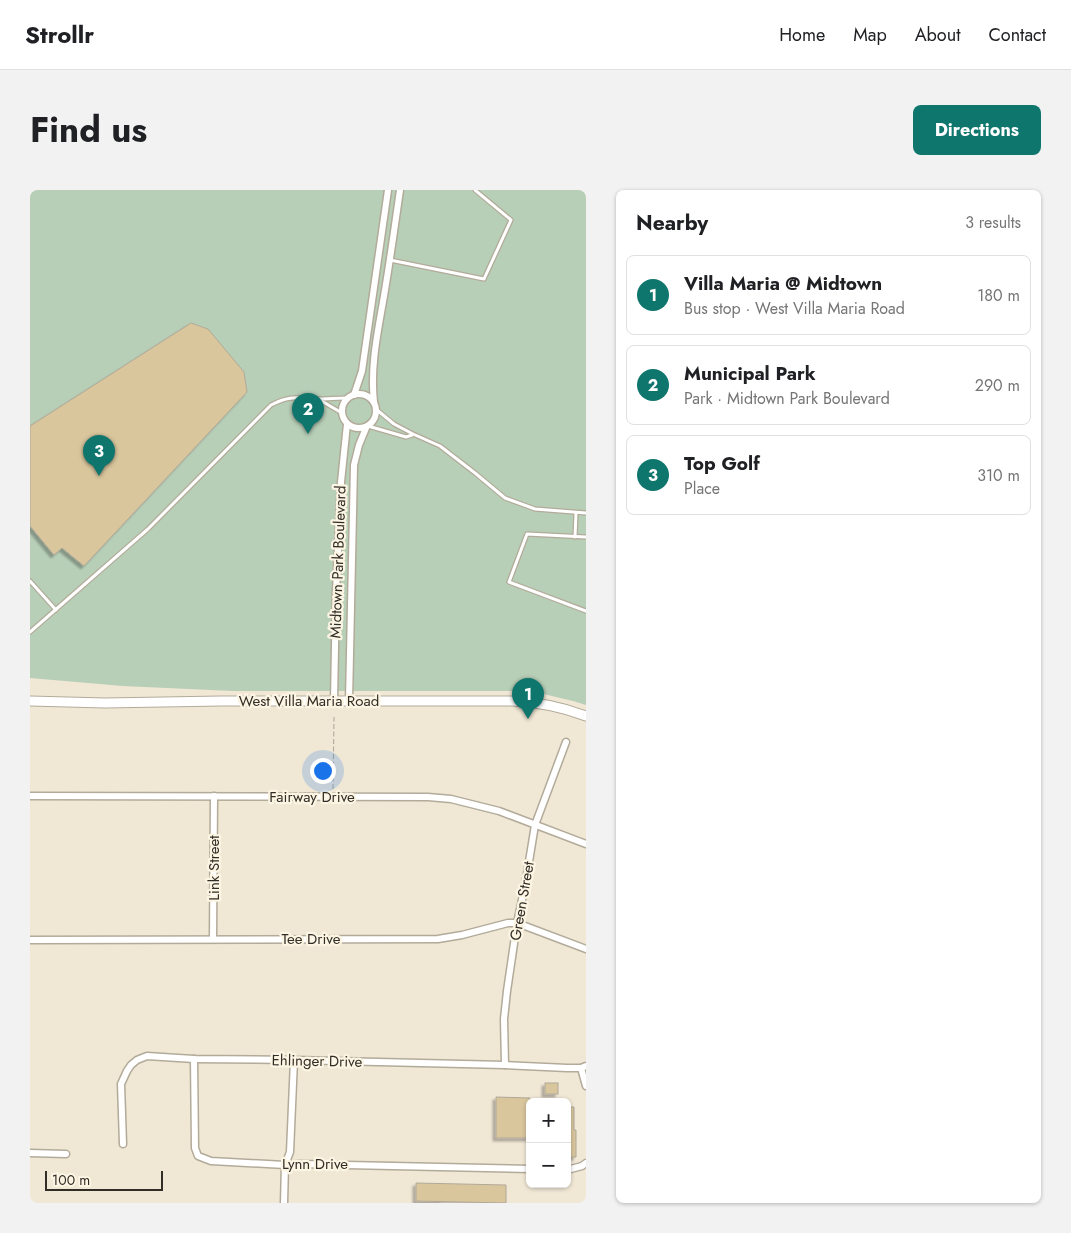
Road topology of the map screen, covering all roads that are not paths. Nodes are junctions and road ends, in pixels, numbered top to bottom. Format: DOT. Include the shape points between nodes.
graph roads {
  1 [pos="388,190"];
  2 [pos="400,190"];
  3 [pos="475,190"];
  4 [pos="390,260"];
  5 [pos="351,396"];
  6 [pos="317,399"];
  7 [pos="374,402"];
  8 [pos="377,410"];
  9 [pos="342,413"];
  10 [pos="347,424"];
  11 [pos="367,427"];
  12 [pos="413,434"];
  13 [pos="576,513"];
  14 [pos="586,513"];
  15 [pos="575,537"];
  16 [pos="586,537"];
  17 [pos="30,580"];
  18 [pos="56,610"];
  19 [pos="586,611"];
  20 [pos="30,632"];
  21 [pos="30,701"];
  22 [pos="334,701"];
  23 [pos="349,701"];
  24 [pos="586,716"];
  25 [pos="566,742"];
  26 [pos="30,796"];
  27 [pos="214,796"];
  28 [pos="535,825"];
  29 [pos="586,844"];
  30 [pos="517,923"];
  31 [pos="30,940"];
  32 [pos="214,940"];
  33 [pos="586,949"];
  34 [pos="194,1059"];
  35 [pos="294,1060"];
  36 [pos="505,1065"];
  37 [pos="583,1067"];
  38 [pos="586,1086"];
  39 [pos="123,1144"];
  40 [pos="30,1153"];
  41 [pos="66,1154"];
  42 [pos="586,1163"];
  43 [pos="285,1165"];
  44 [pos="526,1169"];
  45 [pos="571,1169"];
  46 [pos="284,1203"];
  1 -- 5 [label="street" via="362,371"];
  2 -- 4 [label="street"];
  3 -- 4 [label="lane" via="511,220 484,279"];
  4 -- 7 [label="street" via="374,360"];
  5 -- 6 [label="lane"];
  5 -- 7 [label="street" via="365,395"];
  5 -- 9 [label="street" via="344,402"];
  6 -- 9 [label="lane"];
  6 -- 18 [label="lane" via="289,398 271,405 148,529"];
  7 -- 8 [label="street"];
  8 -- 11 [label="street" via="375,419"];
  8 -- 12 [label="lane"];
  9 -- 10 [label="street"];
  10 -- 11 [label="street" via="356,428"];
  10 -- 22 [label="street, Midtown Park Boulevard" via="340,492"];
  11 -- 12 [label="lane" via="406,438"];
  11 -- 23 [label="street, Midtown Park Boulevard" via="358,444 354,465"];
  12 -- 13 [label="lane" via="440,446 505,498 535,509"];
  13 -- 14 [label="lane"];
  13 -- 15 [label="lane"];
  15 -- 16 [label="lane"];
  15 -- 19 [label="lane" via="527,534 509,582"];
  17 -- 18 [label="lane"];
  18 -- 20 [label="lane"];
  21 -- 22 [label="main road, West Villa Maria Road"];
  22 -- 23 [label="main road, West Villa Maria Road"];
  23 -- 24 [label="main road, West Villa Maria Road" via="533,701"];
  25 -- 28 [label="street, Green Street"];
  26 -- 27 [label="street, Fairway Drive"];
  27 -- 28 [label="street, Fairway Drive" via="451,799 499,811"];
  27 -- 32 [label="street, Link Street"];
  28 -- 29 [label="street, Fairway Drive"];
  28 -- 30 [label="street, Green Street"];
  30 -- 32 [label="street, Tee Drive" via="438,939"];
  30 -- 33 [label="street, Tee Drive"];
  30 -- 36 [label="street, Green Street" via="504,1019"];
  31 -- 32 [label="street, Tee Drive"];
  34 -- 35 [label="street, Ehlinger Drive"];
  34 -- 39 [label="street, Ehlinger Drive" via="147,1056 131,1065 121,1084"];
  34 -- 43 [label="street, Lynn Drive" via="194,1148 198,1156 212,1161"];
  35 -- 36 [label="street, Ehlinger Drive"];
  35 -- 43 [label="street" via="290,1152"];
  36 -- 37 [label="street, Ehlinger Drive"];
  37 -- 38 [label="street"];
  40 -- 41 [label="street"];
  42 -- 45 [label="street"];
  43 -- 44 [label="street, Lynn Drive"];
  43 -- 46 [label="street"];
}
